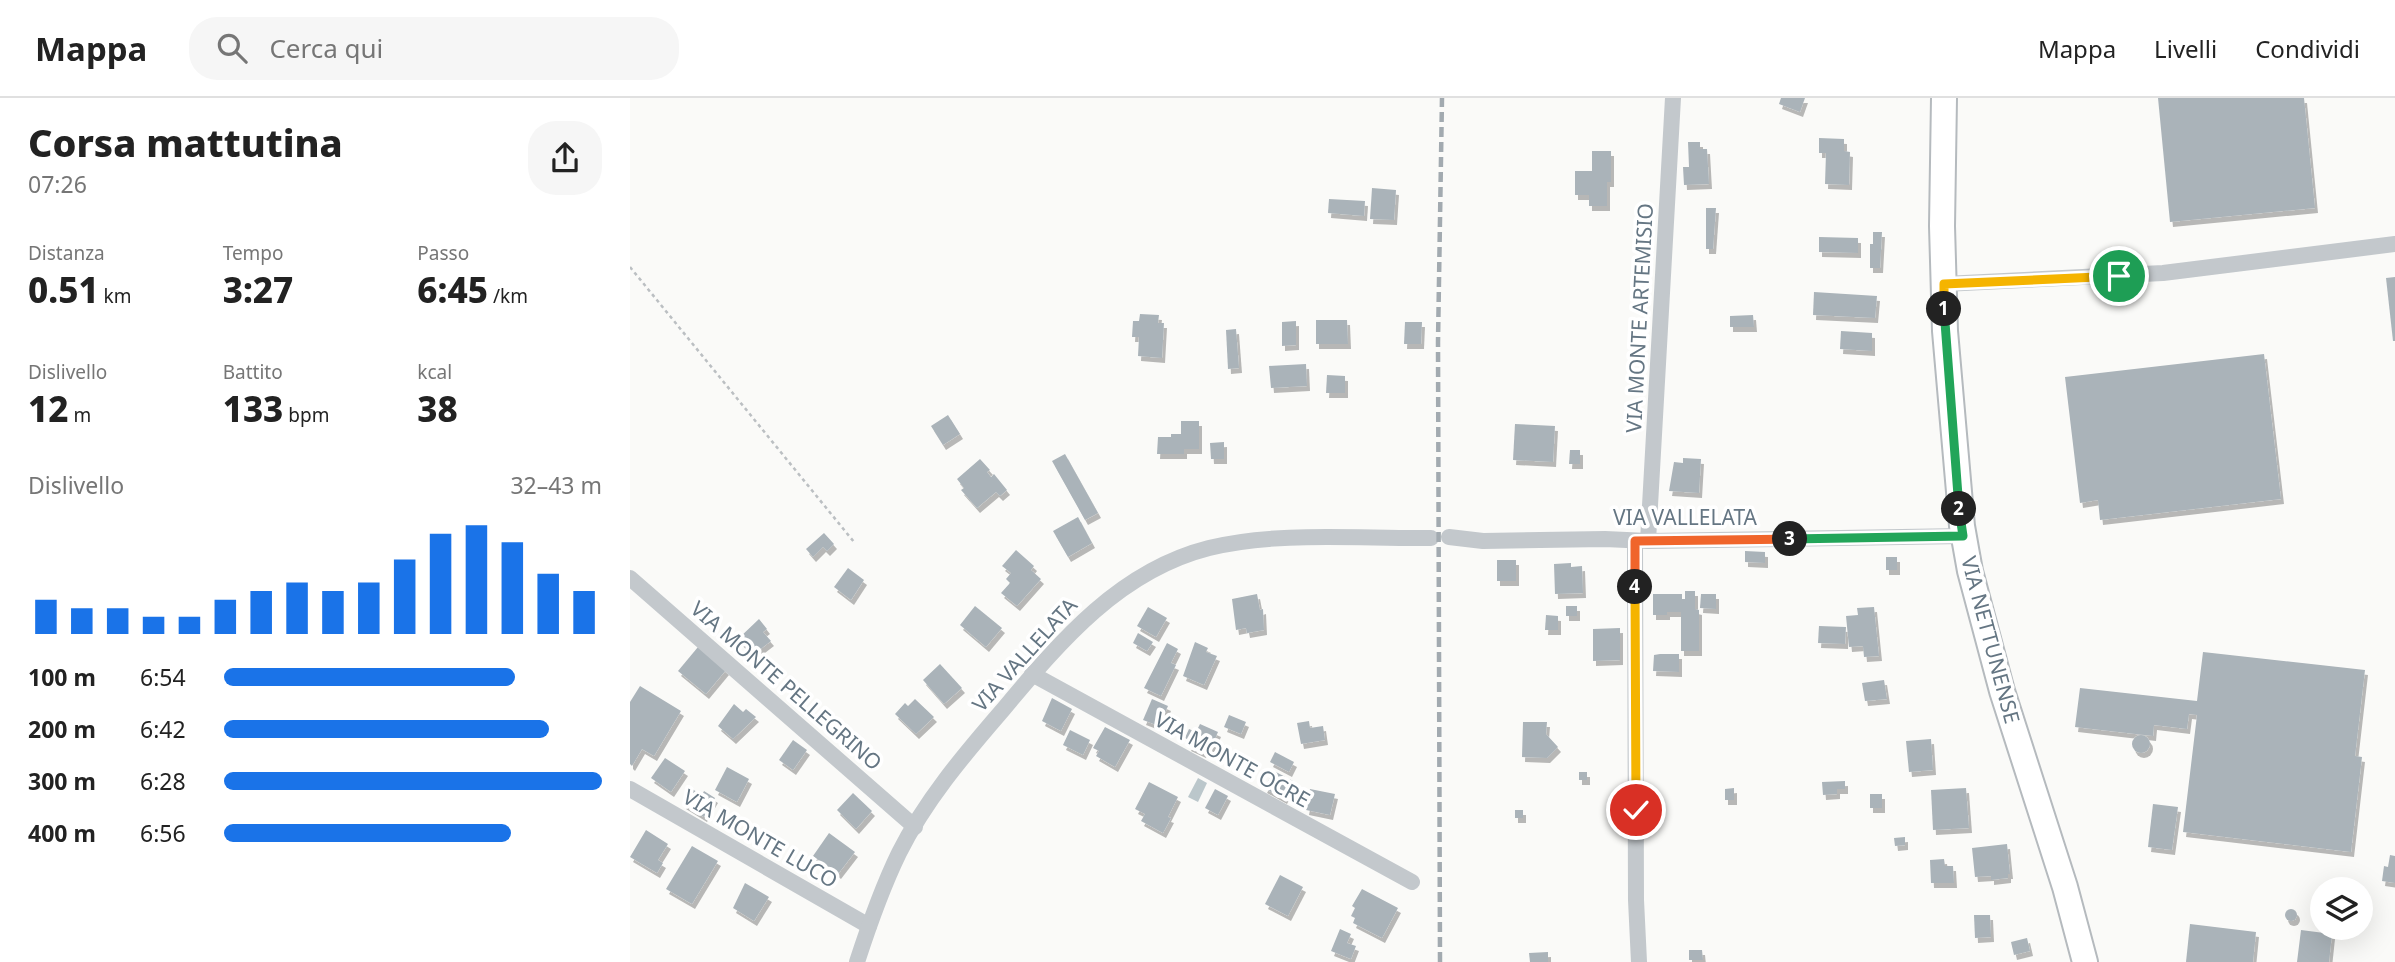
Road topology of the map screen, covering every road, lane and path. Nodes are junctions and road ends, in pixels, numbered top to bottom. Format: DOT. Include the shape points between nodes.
graph roads {
  1 [pos="1673,98"];
  2 [pos="1944,98"];
  3 [pos="2395,244"];
  4 [pos="630,267"];
  5 [pos="1944,284"];
  6 [pos="1963,536"];
  7 [pos="1449,537"];
  8 [pos="1431,538"];
  9 [pos="1642,541"];
  10 [pos="854,542"];
  11 [pos="630,578"];
  12 [pos="1032,674"];
  13 [pos="630,789"];
  14 [pos="915,827"];
  15 [pos="1412,882"];
  16 [pos="869,926"];
  17 [pos="857,962"];
  18 [pos="1639,962"];
  19 [pos="2085,962"];
  1 -- 9 [label="street, VIA MONTE ARTEMISIO"];
  2 -- 5 [label="main road, VIA NETTUNENSE"];
  3 -- 5 [label="street" via="2163,273"];
  4 -- 10 [label="path"];
  5 -- 6 [label="main road, VIA NETTUNENSE"];
  6 -- 9 [label="street, VIA VALLELATA"];
  6 -- 19 [label="main road, VIA NETTUNENSE" via="1998,678"];
  7 -- 9 [label="street, VIA VALLELATA"];
  8 -- 12 [label="street, VIA VALLELATA" via="1272,540 1188,555 1161,565 1115,593"];
  9 -- 18 [label="street, VIA MONTE ARTEMISIO"];
  11 -- 14 [label="street, VIA MONTE PELLEGRINO"];
  12 -- 14 [label="street, VIA VALLELATA" via="957,764"];
  12 -- 15 [label="street, VIA MONTE OCRE"];
  13 -- 16 [label="street, VIA MONTE LUCO"];
  14 -- 16 [label="street, VIA VALLELATA" via="899,853"];
  16 -- 17 [label="street, VIA VALLELATA"];
}
